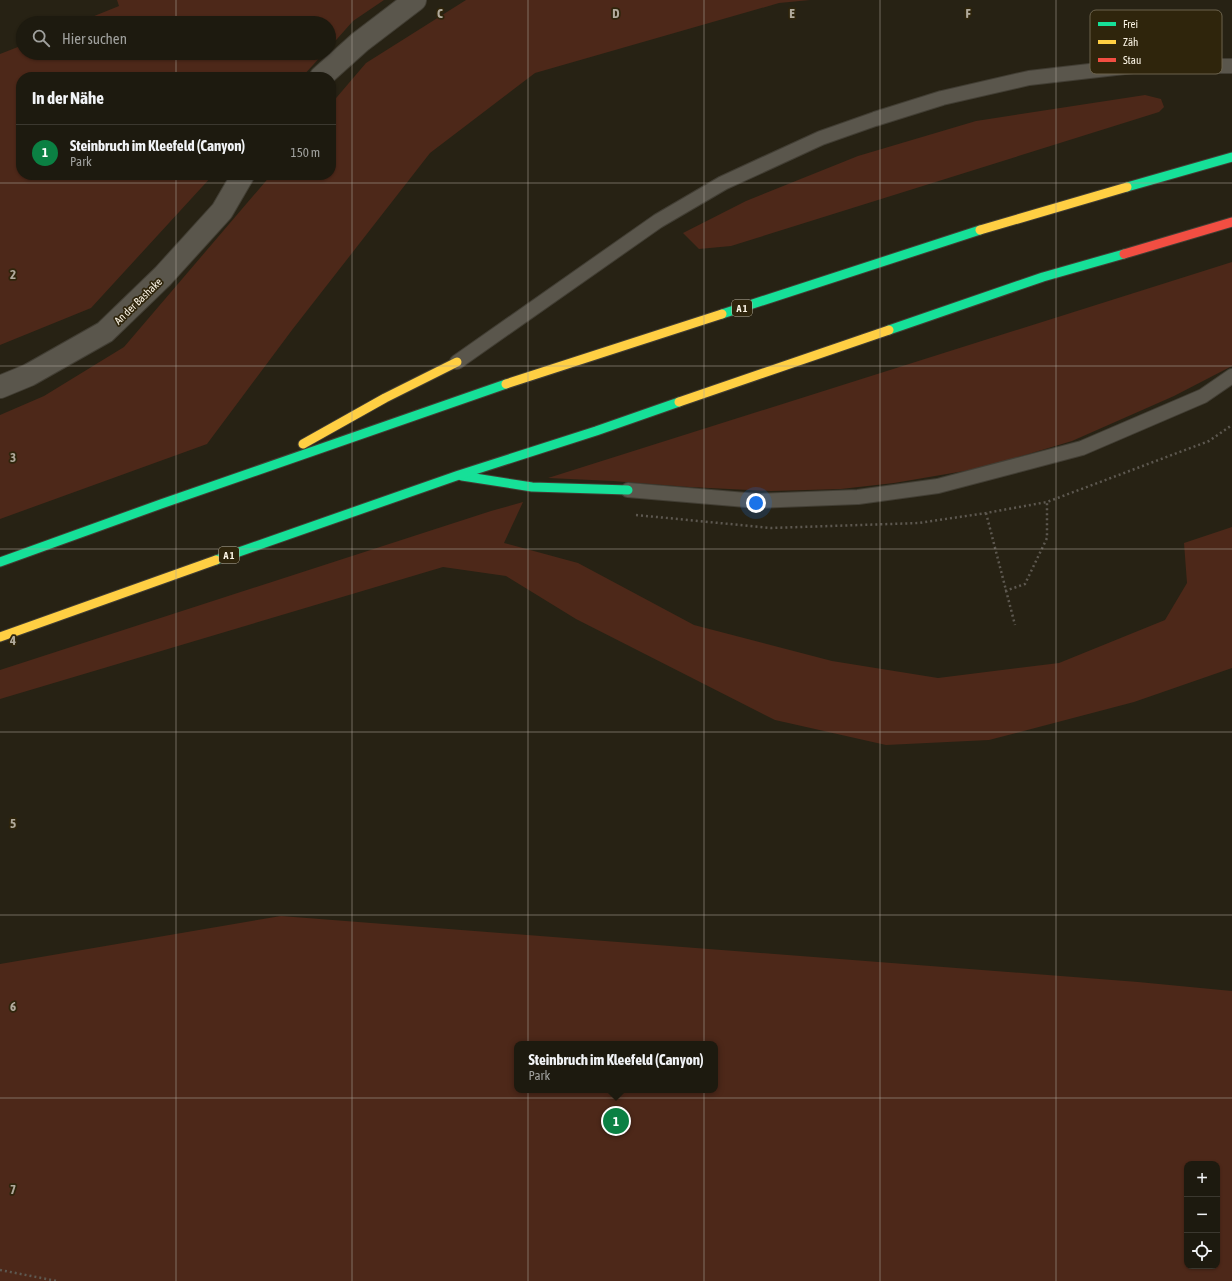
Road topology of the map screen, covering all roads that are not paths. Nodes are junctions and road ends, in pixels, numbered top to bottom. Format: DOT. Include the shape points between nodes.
graph roads {
  1 [pos="415,0"];
  2 [pos="1090,71"];
  3 [pos="327,72"];
  4 [pos="1232,157"];
  5 [pos="239,180"];
  6 [pos="1232,222"];
  7 [pos="457,362"];
  8 [pos="1232,376"];
  9 [pos="0,387"];
  10 [pos="256,471"];
  11 [pos="459,475"];
  12 [pos="628,490"];
  13 [pos="0,562"];
  14 [pos="0,637"];
  1 -- 3 [label="street" via="360,42"];
  2 -- 7 [label="lane" via="1028,78 942,98 821,138 723,183 658,221"];
  4 -- 10 [label="highway, A 1" via="1002,223 492,389"];
  5 -- 9 [label="street, An der Bashake" via="222,211 163,276 105,332 29,375"];
  6 -- 11 [label="highway, A 1" via="1043,277 596,431"];
  7 -- 10 [label="highway" via="385,398"];
  8 -- 12 [label="lane" via="1203,396 1082,448 938,486 858,497 758,501"];
  10 -- 13 [label="highway, A 1"];
  11 -- 12 [label="highway" via="532,487"];
  11 -- 14 [label="highway, A 1"];
}
